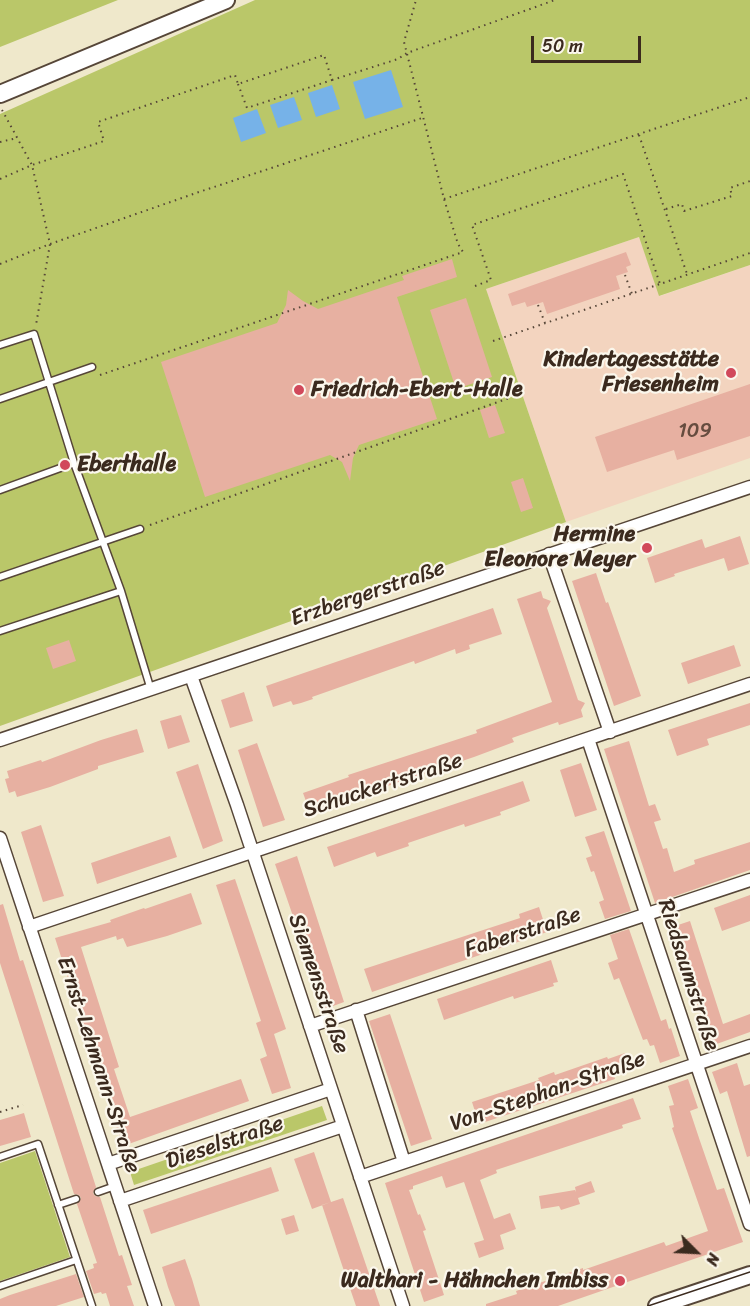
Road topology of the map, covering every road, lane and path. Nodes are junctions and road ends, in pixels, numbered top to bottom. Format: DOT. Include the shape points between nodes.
graph roads {
  1 [pos="226,0"];
  2 [pos="416,0"];
  3 [pos="555,0"];
  4 [pos="407,53"];
  5 [pos="332,80"];
  6 [pos="238,84"];
  7 [pos="0,94"];
  8 [pos="750,97"];
  9 [pos="0,107"];
  10 [pos="423,118"];
  11 [pos="639,134"];
  12 [pos="17,138"];
  13 [pos="0,142"];
  14 [pos="32,165"];
  15 [pos="0,179"];
  16 [pos="750,181"];
  17 [pos="444,199"];
  18 [pos="666,209"];
  19 [pos="50,244"];
  20 [pos="750,253"];
  21 [pos="0,264"];
  22 [pos="687,274"];
  23 [pos="626,275"];
  24 [pos="660,284"];
  25 [pos="475,286"];
  26 [pos="632,294"];
  27 [pos="538,305"];
  28 [pos="545,323"];
  29 [pos="34,333"];
  30 [pos="493,341"];
  31 [pos="0,345"];
  32 [pos="92,367"];
  33 [pos="49,382"];
  34 [pos="512,397"];
  35 [pos="0,399"];
  36 [pos="74,463"];
  37 [pos="750,487"];
  38 [pos="0,490"];
  39 [pos="140,529"];
  40 [pos="102,541"];
  41 [pos="549,554"];
  42 [pos="0,577"];
  43 [pos="121,591"];
  44 [pos="0,631"];
  45 [pos="191,676"];
  46 [pos="750,684"];
  47 [pos="151,690"];
  48 [pos="610,732"];
  49 [pos="0,740"];
  50 [pos="588,740"];
  51 [pos="0,838"];
  52 [pos="251,852"];
  53 [pos="750,880"];
  54 [pos="646,915"];
  55 [pos="29,927"];
  56 [pos="356,1010"];
  57 [pos="310,1026"];
  58 [pos="750,1046"];
  59 [pos="696,1064"];
  60 [pos="331,1089"];
  61 [pos="23,1105"];
  62 [pos="0,1112"];
  63 [pos="343,1126"];
  64 [pos="0,1157"];
  65 [pos="404,1162"];
  66 [pos="108,1164"];
  67 [pos="360,1178"];
  68 [pos="116,1186"];
  69 [pos="98,1192"];
  70 [pos="76,1199"];
  71 [pos="120,1201"];
  72 [pos="58,1205"];
  73 [pos="750,1224"];
  74 [pos="76,1260"];
  75 [pos="750,1275"];
  76 [pos="0,1286"];
  77 [pos="91,1306"];
  78 [pos="155,1306"];
  79 [pos="403,1306"];
  80 [pos="657,1306"];
  1 -- 7 [label="street"];
  2 -- 4 [label="path" via="404,42"];
  3 -- 4 [label="path"];
  4 -- 5 [label="path"];
  4 -- 10 [label="path"];
  5 -- 6 [label="path" via="247,108"];
  5 -- 6 [label="path" via="324,56"];
  6 -- 14 [label="path" via="235,75 98,122 104,141"];
  8 -- 11 [label="path"];
  9 -- 12 [label="path"];
  10 -- 17 [label="path"];
  10 -- 19 [label="path"];
  11 -- 17 [label="path"];
  11 -- 18 [label="path"];
  12 -- 13 [label="path"];
  12 -- 14 [label="path"];
  14 -- 15 [label="path"];
  14 -- 19 [label="path"];
  16 -- 18 [label="path" via="730,188 732,196 684,211 682,204"];
  17 -- 32 [label="path" via="463,252 95,376"];
  18 -- 22 [label="path"];
  19 -- 21 [label="path"];
  19 -- 29 [label="path"];
  20 -- 22 [label="path"];
  22 -- 24 [label="path"];
  23 -- 26 [label="path"];
  24 -- 25 [label="path" via="623,174 472,225 491,280"];
  24 -- 26 [label="path"];
  26 -- 28 [label="path"];
  27 -- 28 [label="path"];
  28 -- 30 [label="path"];
  29 -- 31 [label="lane"];
  29 -- 33 [label="lane"];
  32 -- 33 [label="lane"];
  33 -- 35 [label="lane"];
  33 -- 36 [label="lane"];
  34 -- 39 [label="path"];
  36 -- 38 [label="lane"];
  36 -- 40 [label="lane"];
  37 -- 41 [label="street, Erzbergerstraße"];
  39 -- 40 [label="lane"];
  40 -- 42 [label="lane"];
  40 -- 43 [label="lane"];
  41 -- 45 [label="street, Erzbergerstraße"];
  41 -- 48 [label="street"];
  43 -- 44 [label="lane"];
  43 -- 47 [label="lane"];
  45 -- 47 [label="street, Erzbergerstraße"];
  45 -- 52 [label="street, Siemensstraße"];
  46 -- 48 [label="street, Schuckertstraße"];
  47 -- 49 [label="street, Erzbergerstraße"];
  48 -- 50 [label="street, Schuckertstraße"];
  50 -- 52 [label="street, Schuckertstraße"];
  50 -- 54 [label="street, Riedsaumstraße"];
  51 -- 55 [label="street, Ernst-Lehmann-Straße"];
  52 -- 55 [label="street, Schuckertstraße"];
  52 -- 57 [label="street, Siemensstraße"];
  53 -- 54 [label="street, Faberstraße"];
  54 -- 56 [label="street, Faberstraße"];
  54 -- 59 [label="street, Riedsaumstraße"];
  55 -- 66 [label="street, Ernst-Lehmann-Straße"];
  56 -- 57 [label="street, Faberstraße"];
  56 -- 65 [label="street, Siemensstraße"];
  57 -- 60 [label="street, Siemensstraße"];
  58 -- 59 [label="street, Von-Stephan-Straße"];
  59 -- 65 [label="street, Von-Stephan-Straße"];
  59 -- 73 [label="street, Riedsaumstraße"];
  60 -- 63 [label="street, Siemensstraße"];
  60 -- 66 [label="street, Dieselstraße"];
  61 -- 62 [label="path"];
  63 -- 67 [label="street, Siemensstraße"];
  63 -- 71 [label="street, Dieselstraße"];
  64 -- 72 [label="lane" via="38,1144"];
  65 -- 67 [label="street, Von-Stephan-Straße"];
  66 -- 68 [label="street, Ernst-Lehmann-Straße"];
  67 -- 79 [label="street, Siemensstraße"];
  68 -- 69 [label="lane"];
  68 -- 71 [label="street, Ernst-Lehmann-Straße"];
  70 -- 72 [label="lane"];
  71 -- 78 [label="street, Ernst-Lehmann-Straße"];
  72 -- 74 [label="lane"];
  74 -- 76 [label="lane"];
  74 -- 77 [label="lane"];
  75 -- 80 [label="street"];
}
